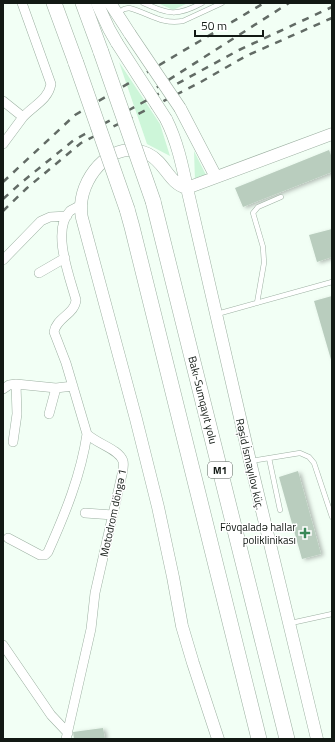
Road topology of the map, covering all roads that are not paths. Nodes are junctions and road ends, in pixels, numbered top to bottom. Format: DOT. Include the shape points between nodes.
graph roads {
  1 [pos="22,3"];
  2 [pos="83,3"];
  3 [pos="97,3"];
  4 [pos="110,3"];
  5 [pos="130,3"];
  6 [pos="143,3"];
  7 [pos="151,3"];
  8 [pos="202,3"];
  9 [pos="222,3"];
  10 [pos="55,5"];
  11 [pos="135,10"];
  12 [pos="162,11"];
  13 [pos="116,14"];
  14 [pos="3,101"];
  15 [pos="182,113"];
  16 [pos="23,117"];
  17 [pos="332,134"];
  18 [pos="3,144"];
  19 [pos="184,170"];
  20 [pos="216,177"];
  21 [pos="187,188"];
  22 [pos="281,197"];
  23 [pos="81,205"];
  24 [pos="67,216"];
  25 [pos="65,258"];
  26 [pos="3,260"];
  27 [pos="39,273"];
  28 [pos="332,282"];
  29 [pos="257,303"];
  30 [pos="216,314"];
  31 [pos="16,384"];
  32 [pos="73,386"];
  33 [pos="56,388"];
  34 [pos="3,389"];
  35 [pos="49,414"];
  36 [pos="88,434"];
  37 [pos="13,442"];
  38 [pos="269,458"];
  39 [pos="250,461"];
  40 [pos="280,510"];
  41 [pos="85,513"];
  42 [pos="113,516"];
  43 [pos="332,517"];
  44 [pos="8,538"];
  45 [pos="332,614"];
  46 [pos="289,624"];
  47 [pos="3,645"];
  48 [pos="67,736"];
  49 [pos="218,739"];
  50 [pos="259,739"];
  51 [pos="287,739"];
  52 [pos="317,739"];
  1 -- 16 [label="street" via="51,84 47,96"];
  2 -- 51 [label="highway, Bakı-Sumqayıt yolu / M1, bridge" via="153,201"];
  3 -- 19 [label="street, bridge" via="116,43 166,118"];
  4 -- 13 [label="street"];
  5 -- 11 [label="lane"];
  6 -- 12 [label="lane"];
  7 -- 12 [label="lane"];
  8 -- 12 [label="lane" via="177,13"];
  9 -- 11 [label="lane" via="176,22 166,22"];
  10 -- 50 [label="highway, M1, bridge" via="127,208"];
  11 -- 13 [label="lane" via="124,9"];
  13 -- 15 [label="street, bridge"];
  14 -- 16 [label="street"];
  15 -- 19 [label="street"];
  15 -- 20 [label="street"];
  16 -- 18 [label="street"];
  17 -- 20 [label="street"];
  19 -- 21 [label="street, Rəşid İsmayılov küç."];
  20 -- 21 [label="street"];
  21 -- 23 [label="street" via="176,184 154,157 132,150 123,151 105,159 99,165 84,192"];
  21 -- 30 [label="street, Rəşid İsmayılov küç."];
  22 -- 29 [label="lane" via="258,207 253,213 263,247 264,263"];
  23 -- 24 [label="street" via="70,211"];
  23 -- 49 [label="street" via="82,218 158,507 182,626"];
  24 -- 25 [label="street" via="62,236"];
  24 -- 26 [label="street" via="50,217 42,221"];
  25 -- 27 [label="street"];
  25 -- 32 [label="street" via="76,305 58,323 54,332"];
  28 -- 29 [label="lane"];
  29 -- 30 [label="lane"];
  30 -- 39 [label="street, Rəşid İsmayılov küç."];
  31 -- 33 [label="street"];
  31 -- 34 [label="street"];
  31 -- 37 [label="street" via="17,414"];
  32 -- 33 [label="street"];
  32 -- 36 [label="street"];
  33 -- 35 [label="street"];
  36 -- 42 [label="street, Motodrom döngə 1" via="97,442 112,449 123,461"];
  36 -- 44 [label="street" via="77,479 48,552 40,555"];
  38 -- 39 [label="lane"];
  38 -- 40 [label="lane"];
  38 -- 43 [label="lane" via="300,453 309,457 314,463"];
  39 -- 46 [label="street, Rəşid İsmayılov küç."];
  41 -- 42 [label="street"];
  42 -- 48 [label="street, Motodrom döngə 1"];
  45 -- 46 [label="lane"];
  46 -- 52 [label="street, Rəşid İsmayılov küç."];
  47 -- 48 [label="street"];
}
